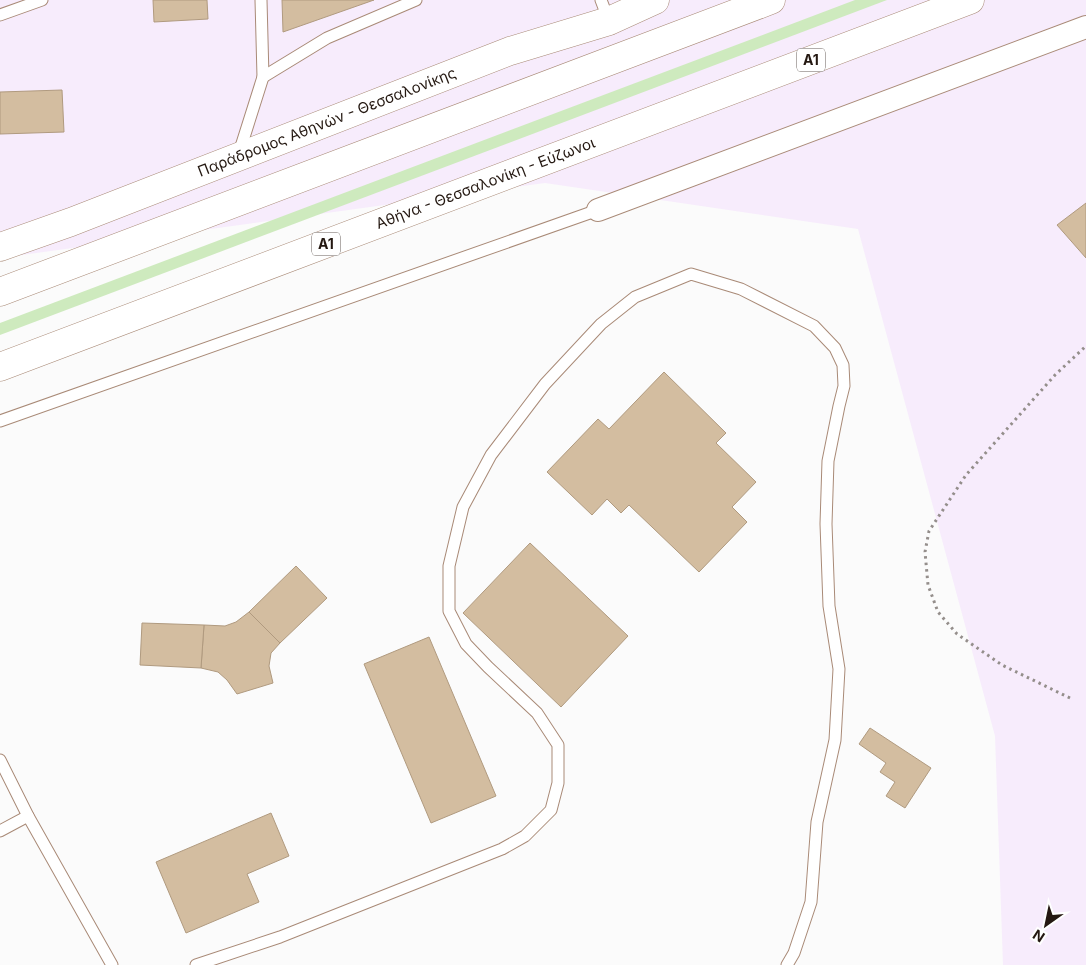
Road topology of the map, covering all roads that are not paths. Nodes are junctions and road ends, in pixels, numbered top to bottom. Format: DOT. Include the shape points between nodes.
graph roads {
  1 [pos="42,0"];
  2 [pos="261,0"];
  3 [pos="416,0"];
  4 [pos="655,0"];
  5 [pos="772,0"];
  6 [pos="970,0"];
  7 [pos="605,10"];
  8 [pos="0,16"];
  9 [pos="1086,27"];
  10 [pos="263,77"];
  11 [pos="238,158"];
  12 [pos="598,210"];
  13 [pos="0,247"];
  14 [pos="0,292"];
  15 [pos="0,367"];
  16 [pos="0,421"];
  17 [pos="0,760"];
  18 [pos="28,816"];
  19 [pos="0,831"];
  20 [pos="112,965"];
  21 [pos="196,965"];
  22 [pos="787,965"];
  1 -- 8 [label="lane"];
  2 -- 10 [label="lane"];
  3 -- 10 [label="lane" via="327,38"];
  4 -- 7 [label="main road, Παράδρομος Αθηνών - Θεσσαλονίκης"];
  5 -- 14 [label="main road"];
  6 -- 15 [label="main road, Αθήνα - Θεσσαλονίκη - Εύζωνοι / Α1"];
  7 -- 11 [label="main road, Παράδρομος Αθηνών - Θεσσαλονίκης"];
  9 -- 12 [label="street"];
  10 -- 11 [label="lane"];
  11 -- 13 [label="main road, Παράδρομος Αθηνών - Θεσσαλονίκης"];
  12 -- 16 [label="lane"];
  17 -- 18 [label="lane"];
  18 -- 19 [label="lane"];
  18 -- 20 [label="lane"];
  21 -- 22 [label="lane" via="280,937 502,849 525,836 551,810 558,783 558,745 537,713 466,644 449,611 449,566 463,507 491,455 545,384 601,324 635,297 691,274 741,289 814,326 835,348 843,365 844,386 828,461 826,524 829,606 839,669 835,740 817,822 811,902"];
}
